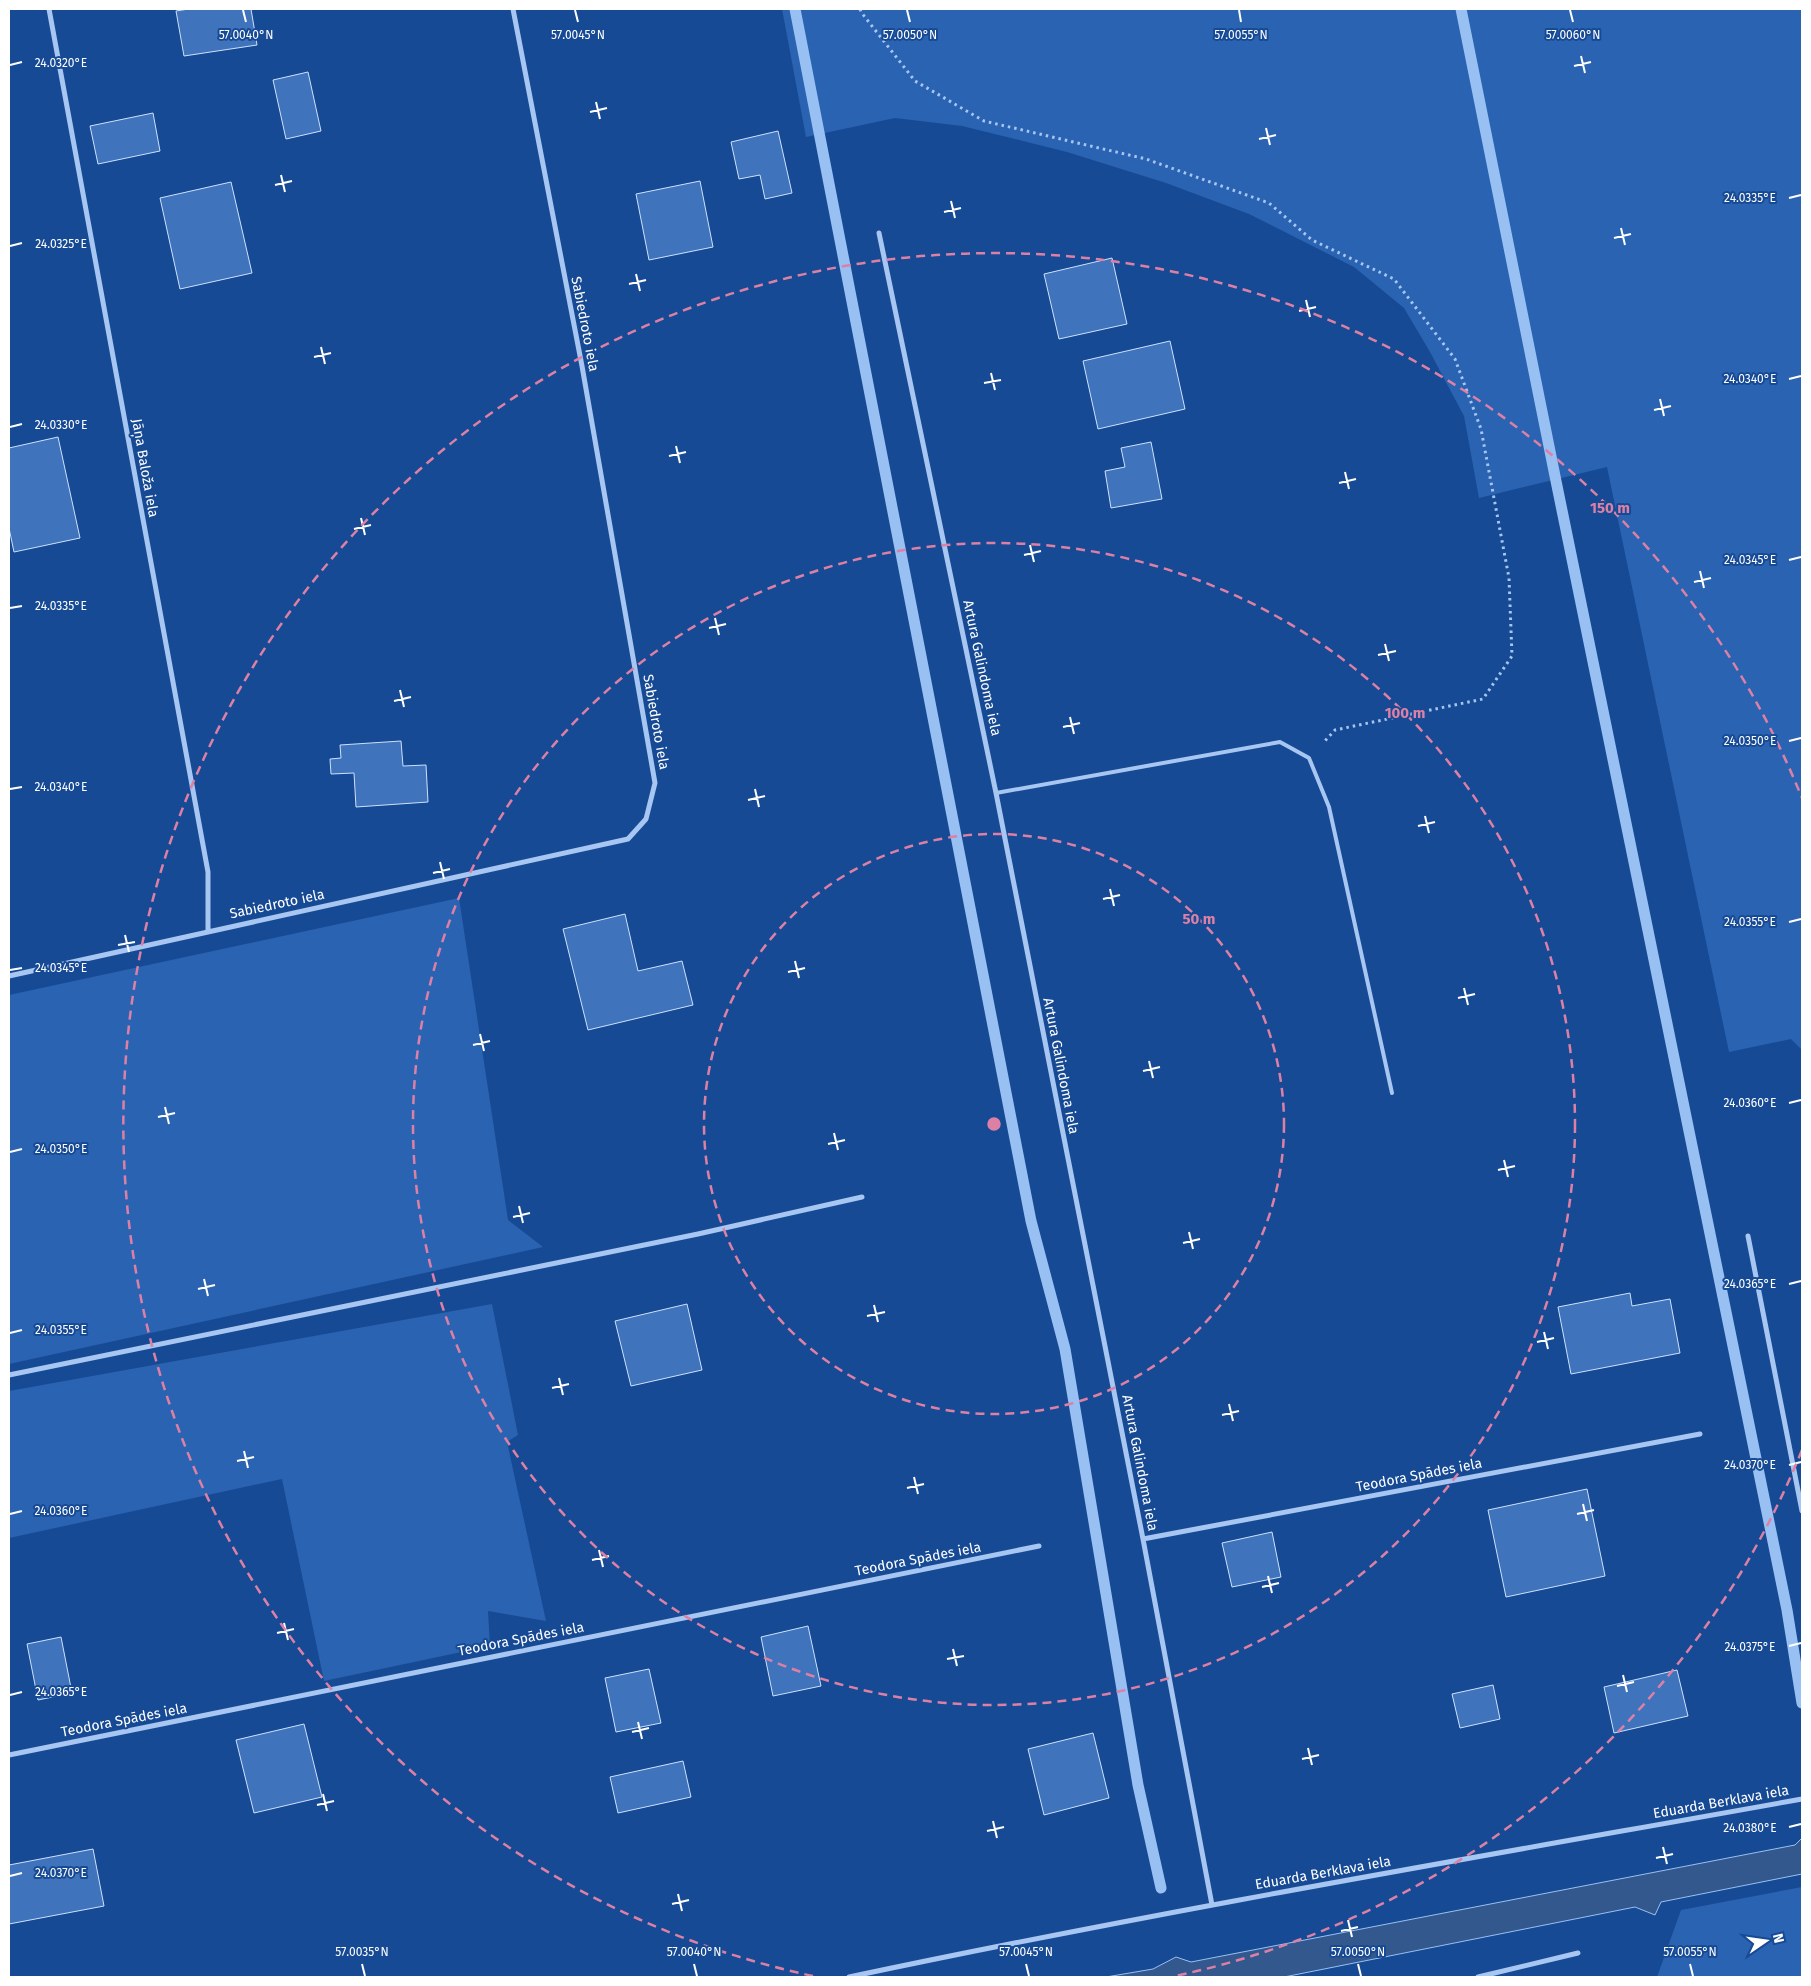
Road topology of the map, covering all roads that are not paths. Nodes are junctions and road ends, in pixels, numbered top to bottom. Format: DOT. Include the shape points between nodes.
graph roads {
  1 [pos="49,9"];
  2 [pos="513,9"];
  3 [pos="879,233"];
  4 [pos="996,794"];
  5 [pos="208,931"];
  6 [pos="9,976"];
  7 [pos="1392,1092"];
  8 [pos="862,1197"];
  9 [pos="1748,1236"];
  10 [pos="9,1375"];
  11 [pos="1700,1434"];
  12 [pos="1802,1511"];
  13 [pos="1143,1539"];
  14 [pos="1038,1546"];
  15 [pos="9,1754"];
  16 [pos="1802,1799"];
  17 [pos="1212,1905"];
  18 [pos="1578,1953"];
  19 [pos="849,1977"];
  20 [pos="1478,1977"];
  1 -- 5 [label="street, Jāņa Baloža iela" via="208,872"];
  2 -- 5 [label="street, Sabiedroto iela" via="582,366 655,783 646,819 628,839"];
  3 -- 4 [label="street, Artura Galindoma iela"];
  4 -- 7 [label="lane" via="1280,742 1308,758 1329,807"];
  4 -- 13 [label="street, Artura Galindoma iela"];
  5 -- 6 [label="street, Sabiedroto iela"];
  8 -- 10 [label="street" via="678,1238"];
  9 -- 12 [label="street"];
  11 -- 13 [label="street, Teodora Spādes iela"];
  13 -- 17 [label="street, Artura Galindoma iela"];
  14 -- 15 [label="street, Teodora Spādes iela"];
  16 -- 17 [label="street, Eduarda Berklava iela"];
  17 -- 19 [label="street, Eduarda Berklava iela"];
  18 -- 20 [label="street"];
}
